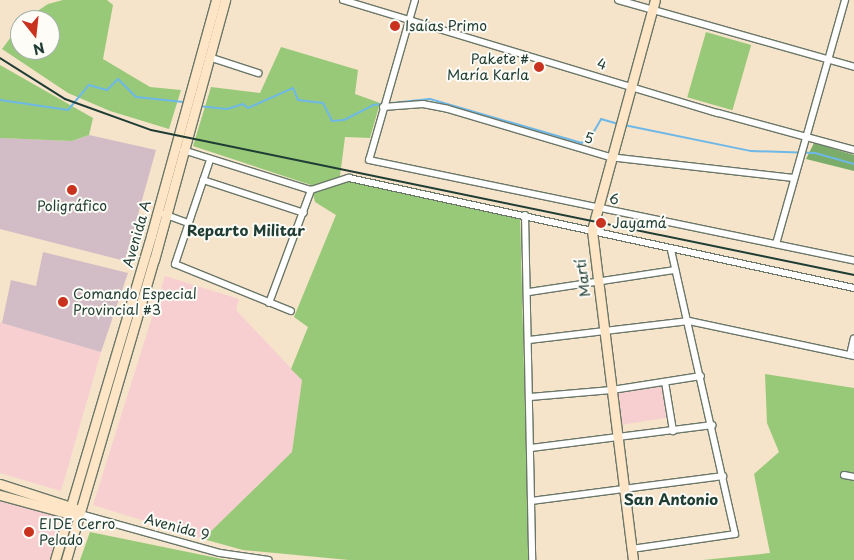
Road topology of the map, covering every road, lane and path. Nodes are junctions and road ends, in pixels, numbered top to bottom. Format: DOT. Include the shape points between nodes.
graph roads {
  1 [pos="216,0"];
  2 [pos="225,0"];
  3 [pos="343,0"];
  4 [pos="415,0"];
  5 [pos="618,0"];
  6 [pos="655,0"];
  7 [pos="845,0"];
  8 [pos="652,10"];
  9 [pos="409,20"];
  10 [pos="209,57"];
  11 [pos="827,59"];
  12 [pos="854,67"];
  13 [pos="258,72"];
  14 [pos="630,86"];
  15 [pos="193,99"];
  16 [pos="384,104"];
  17 [pos="190,109"];
  18 [pos="804,136"];
  19 [pos="183,150"];
  20 [pos="854,150"];
  21 [pos="610,157"];
  22 [pos="210,160"];
  23 [pos="793,178"];
  24 [pos="203,180"];
  25 [pos="311,190"];
  26 [pos="596,208"];
  27 [pos="162,213"];
  28 [pos="304,213"];
  29 [pos="526,215"];
  30 [pos="188,223"];
  31 [pos="592,230"];
  32 [pos="776,244"];
  33 [pos="671,249"];
  34 [pos="854,260"];
  35 [pos="676,270"];
  36 [pos="597,282"];
  37 [pos="854,288"];
  38 [pos="529,292"];
  39 [pos="269,303"];
  40 [pos="291,311"];
  41 [pos="689,321"];
  42 [pos="604,331"];
  43 [pos="854,338"];
  44 [pos="529,340"];
  45 [pos="852,355"];
  46 [pos="701,376"];
  47 [pos="665,382"];
  48 [pos="612,390"];
  49 [pos="530,398"];
  50 [pos="712,425"];
  51 [pos="673,430"];
  52 [pos="618,439"];
  53 [pos="531,448"];
  54 [pos="844,475"];
  55 [pos="723,476"];
  56 [pos="854,477"];
  57 [pos="0,484"];
  58 [pos="623,489"];
  59 [pos="0,495"];
  60 [pos="532,501"];
  61 [pos="71,505"];
  62 [pos="80,514"];
  63 [pos="69,515"];
  64 [pos="631,549"];
  65 [pos="55,560"];
  66 [pos="66,560"];
  67 [pos="268,560"];
  68 [pos="532,560"];
  69 [pos="633,560"];
  1 -- 15 [label="main road, Avenida A"];
  2 -- 10 [label="main road, Avenida A"];
  3 -- 9 [label="street, 4"];
  4 -- 9 [label="street"];
  5 -- 8 [label="street"];
  6 -- 8 [label="main road, Martí"];
  7 -- 11 [label="street"];
  8 -- 11 [label="street"];
  8 -- 14 [label="main road, Martí"];
  9 -- 14 [label="street, 4"];
  9 -- 16 [label="street"];
  10 -- 13 [label="street"];
  10 -- 15 [label="main road, Avenida A"];
  11 -- 12 [label="street"];
  11 -- 18 [label="street"];
  14 -- 18 [label="street, 4"];
  14 -- 21 [label="main road, Martí"];
  15 -- 17 [label="main road, Avenida A"];
  16 -- 21 [label="street, 5" via="423,104 448,109"];
  16 -- 26 [label="street, 6" via="369,160"];
  17 -- 19 [label="main road, Avenida A"];
  17 -- 27 [label="main road, Avenida A"];
  18 -- 20 [label="street, 4"];
  18 -- 23 [label="street"];
  19 -- 22 [label="street"];
  19 -- 27 [label="main road, Avenida A"];
  21 -- 23 [label="street, 5"];
  21 -- 26 [label="main road, Martí"];
  22 -- 24 [label="street"];
  22 -- 25 [label="street"];
  23 -- 32 [label="street"];
  24 -- 28 [label="street"];
  24 -- 30 [label="street"];
  25 -- 28 [label="street"];
  25 -- 29 [label="street" via="349,178"];
  26 -- 31 [label="main road, Martí"];
  26 -- 32 [label="street, 6"];
  27 -- 30 [label="street"];
  27 -- 61 [label="main road, Avenida A"];
  27 -- 62 [label="main road, Avenida A"];
  28 -- 39 [label="street"];
  29 -- 31 [label="street"];
  29 -- 38 [label="street"];
  30 -- 39 [label="street" via="175,264 179,268"];
  31 -- 33 [label="street"];
  31 -- 36 [label="main road, Martí"];
  32 -- 34 [label="street, 6"];
  33 -- 35 [label="street"];
  33 -- 37 [label="street"];
  35 -- 36 [label="street"];
  35 -- 41 [label="street"];
  36 -- 38 [label="street"];
  36 -- 42 [label="main road, Martí"];
  38 -- 44 [label="street"];
  39 -- 40 [label="street"];
  41 -- 42 [label="street"];
  41 -- 45 [label="street"];
  41 -- 46 [label="street"];
  42 -- 44 [label="street"];
  42 -- 48 [label="main road, Martí"];
  43 -- 45 [label="street"];
  44 -- 49 [label="street"];
  46 -- 47 [label="street"];
  46 -- 50 [label="street"];
  47 -- 48 [label="street"];
  47 -- 51 [label="street"];
  48 -- 49 [label="street"];
  48 -- 52 [label="main road, Martí"];
  49 -- 53 [label="street"];
  50 -- 51 [label="street"];
  50 -- 55 [label="street"];
  51 -- 52 [label="street"];
  52 -- 53 [label="street"];
  52 -- 58 [label="main road, Martí"];
  53 -- 60 [label="street"];
  54 -- 56 [label="street"];
  55 -- 58 [label="street"];
  55 -- 64 [label="street" via="735,534"];
  57 -- 61 [label="main road, Avenida 9"];
  58 -- 60 [label="street"];
  58 -- 64 [label="main road, Martí"];
  59 -- 63 [label="main road, Avenida 9"];
  60 -- 68 [label="street"];
  61 -- 62 [label="main road, Avenida 9"];
  61 -- 63 [label="main road, Avenida A"];
  62 -- 63 [label="main road, Avenida 9"];
  62 -- 66 [label="main road, Avenida A"];
  62 -- 67 [label="street, Avenida 9" via="220,553"];
  63 -- 65 [label="main road, Avenida A"];
  64 -- 69 [label="main road, Martí"];
}
